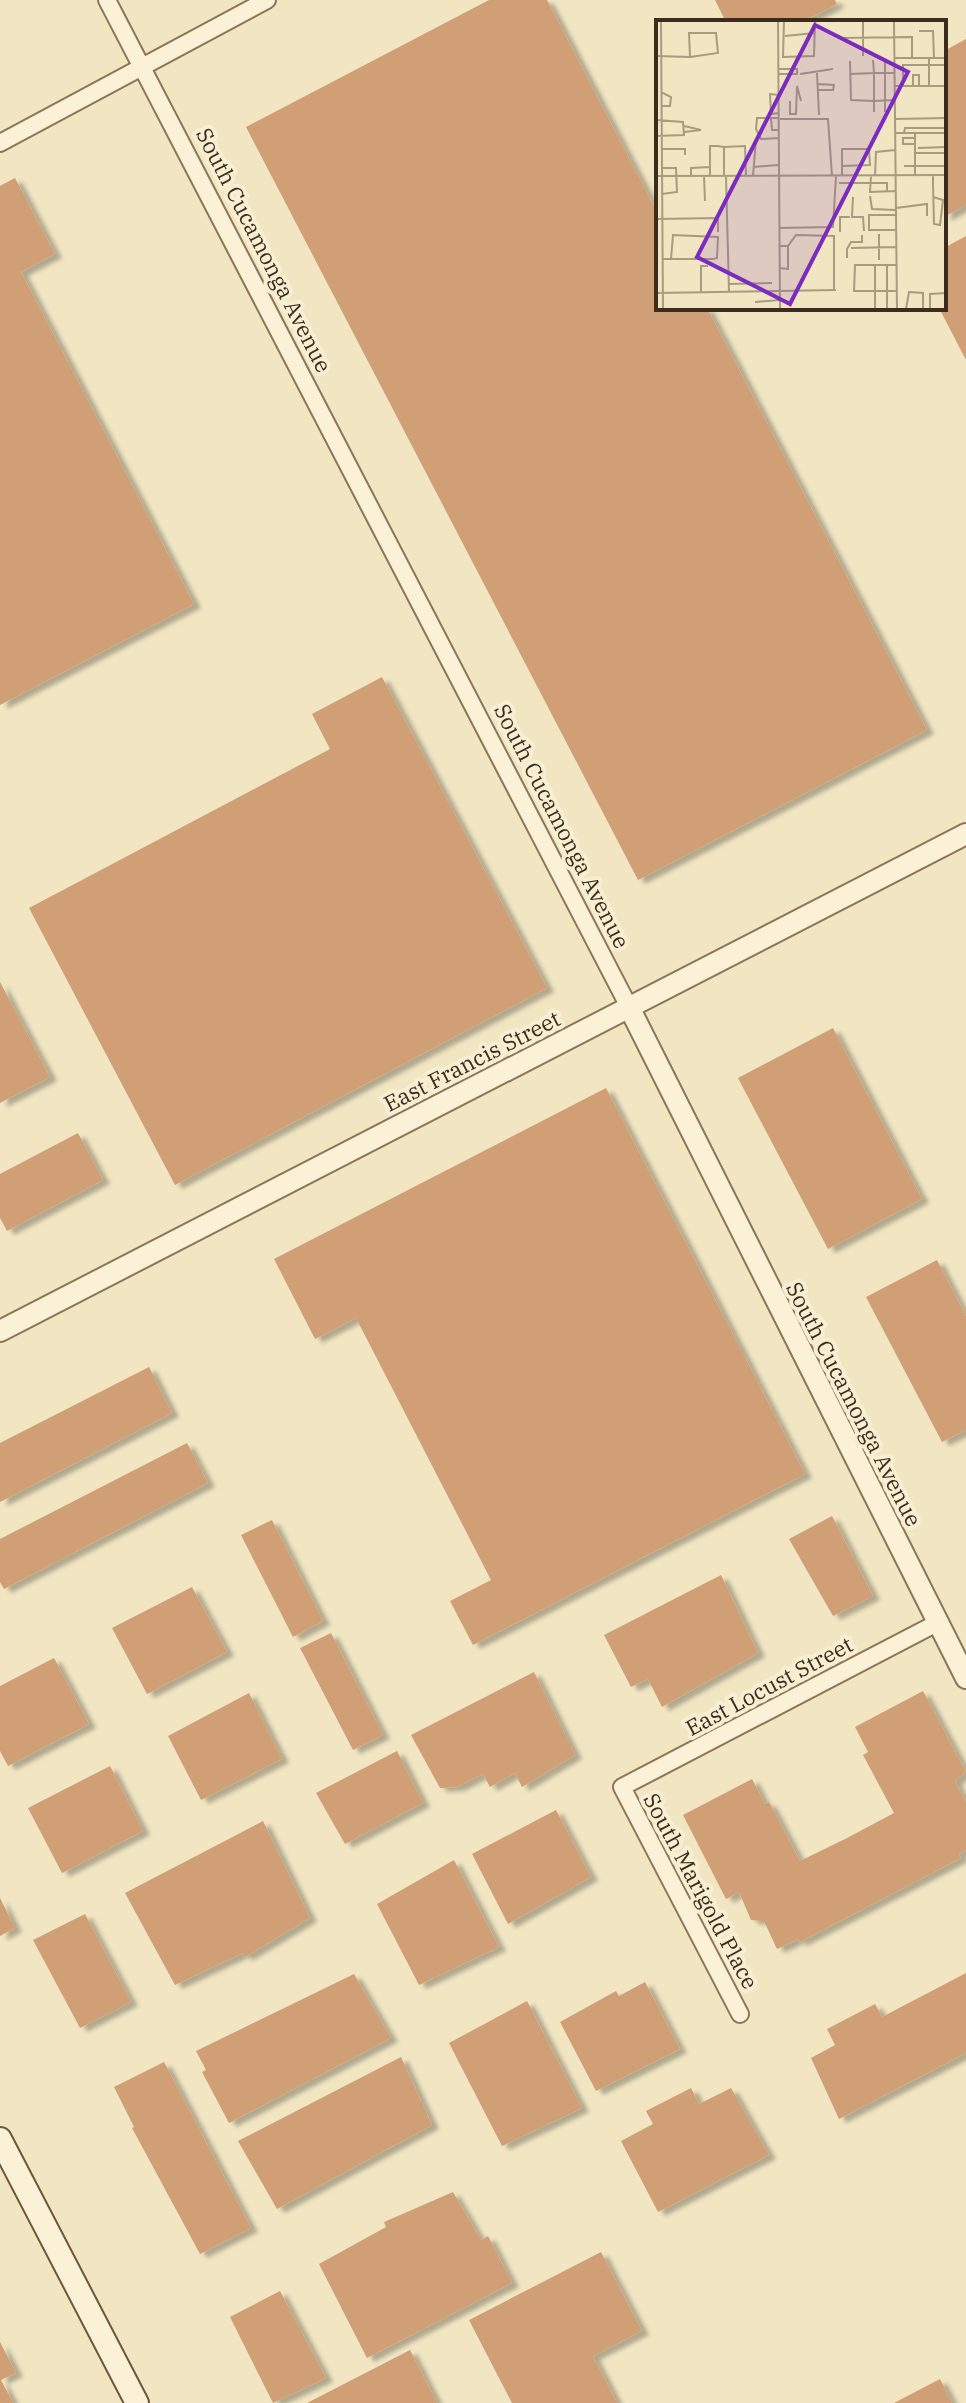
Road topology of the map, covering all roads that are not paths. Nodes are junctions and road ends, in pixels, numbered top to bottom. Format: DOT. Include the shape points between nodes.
graph roads {
  1 [pos="107,0"];
  2 [pos="267,0"];
  3 [pos="142,67"];
  4 [pos="0,143"];
  5 [pos="966,834"];
  6 [pos="629,1007"];
  7 [pos="0,1331"];
  8 [pos="937,1623"];
  9 [pos="966,1678"];
  10 [pos="622,1787"];
  11 [pos="740,2014"];
  12 [pos="0,2139"];
  13 [pos="137,2403"];
  1 -- 3 [label="street, South Cucamonga Avenue"];
  2 -- 3 [label="street"];
  3 -- 4 [label="street"];
  3 -- 6 [label="street, South Cucamonga Avenue"];
  5 -- 6 [label="street, East Francis Street"];
  6 -- 7 [label="street, East Francis Street"];
  6 -- 8 [label="street, South Cucamonga Avenue"];
  8 -- 9 [label="street, South Cucamonga Avenue"];
  8 -- 10 [label="street, East Locust Street"];
  10 -- 11 [label="street, South Marigold Place"];
  12 -- 13 [label="main road"];
}
